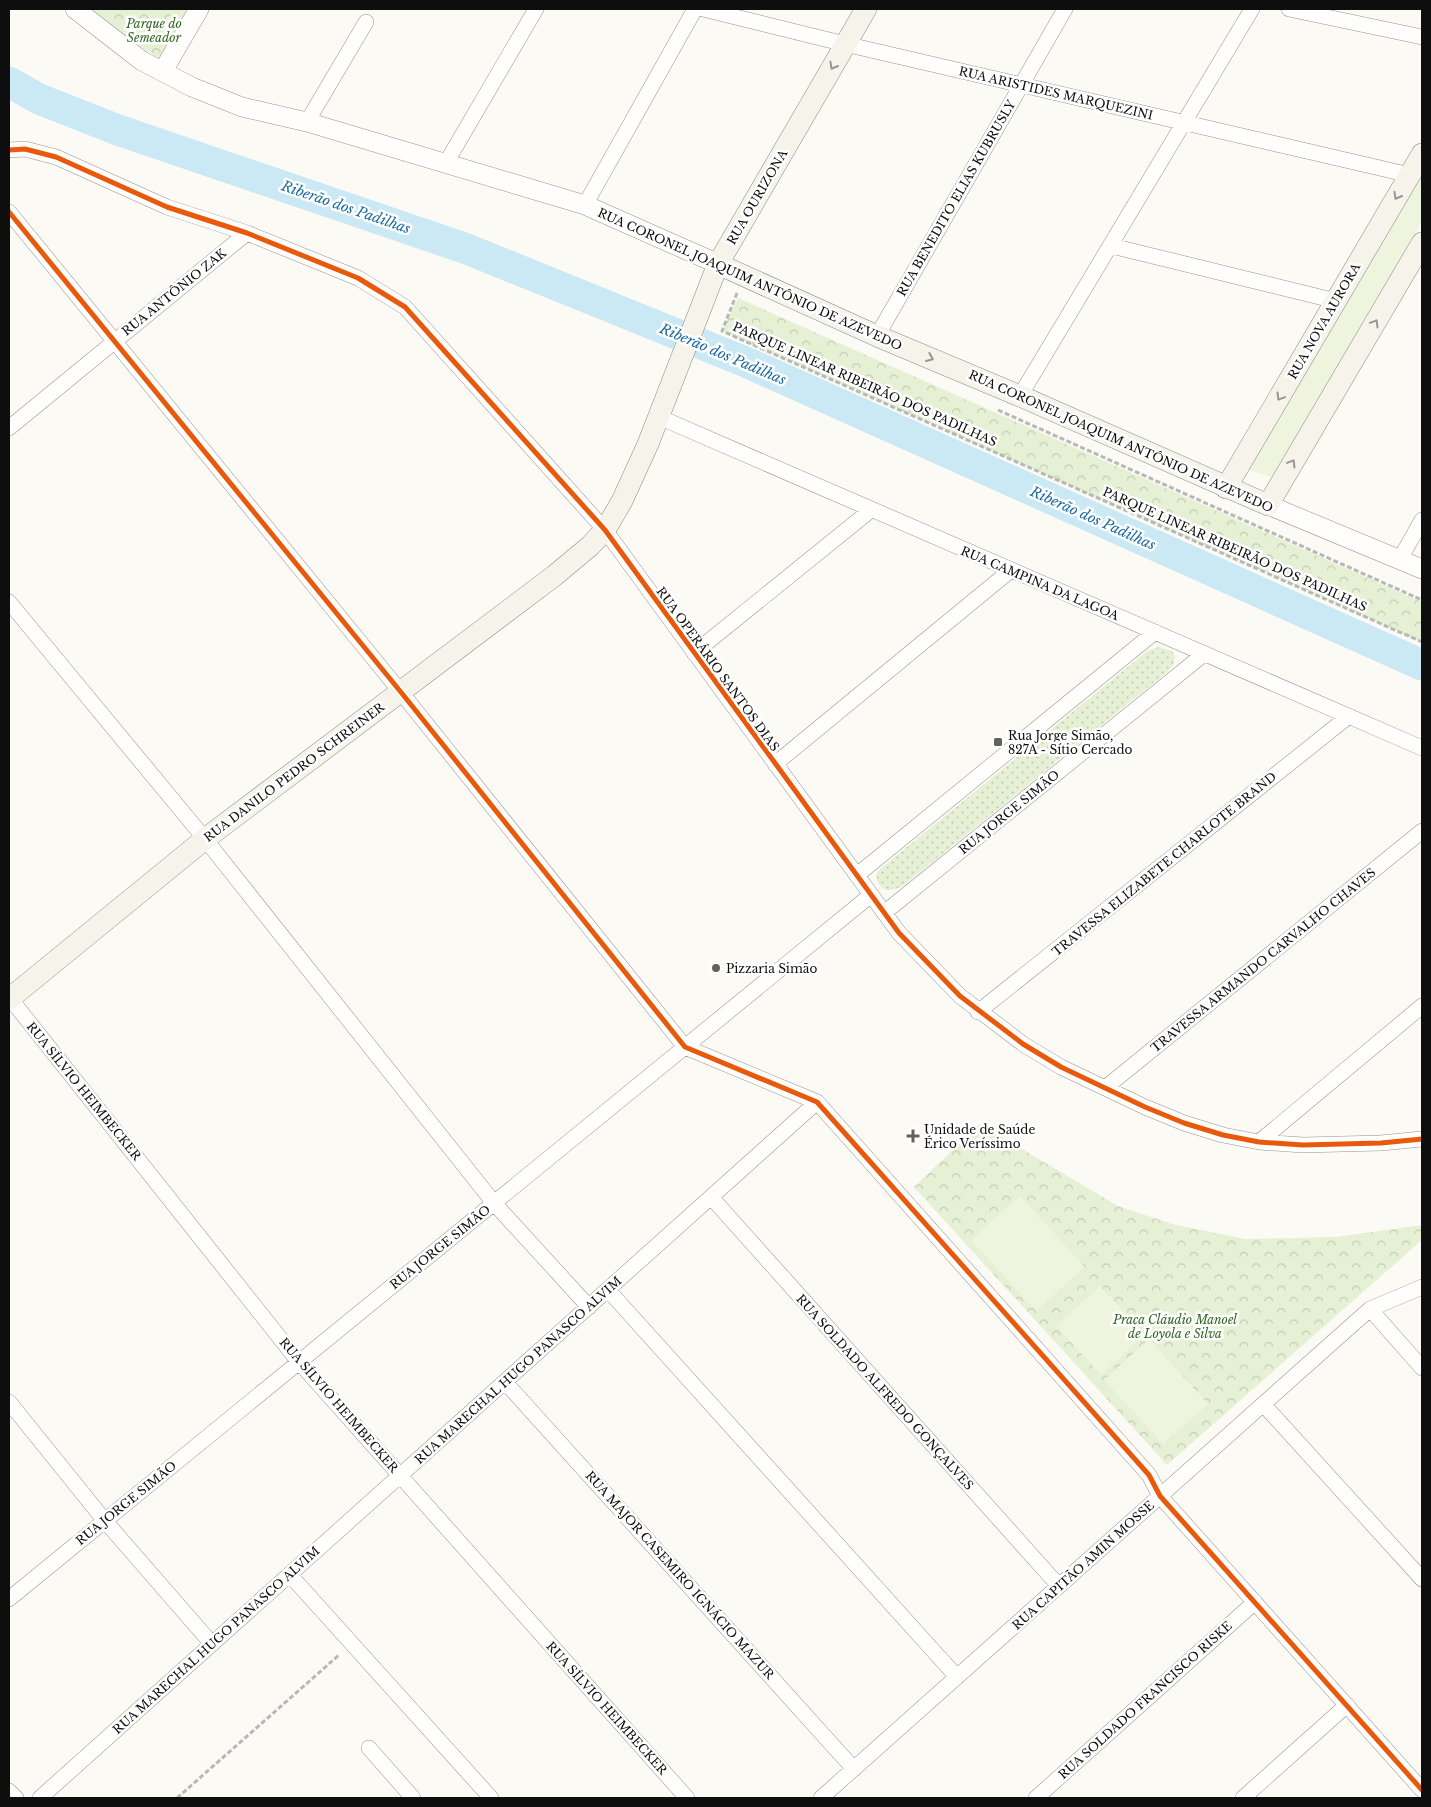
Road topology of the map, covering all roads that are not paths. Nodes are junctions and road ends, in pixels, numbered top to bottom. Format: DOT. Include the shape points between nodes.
graph roads {
  1 [pos="75,9"];
  2 [pos="199,9"];
  3 [pos="536,9"];
  4 [pos="695,9"];
  5 [pos="703,9"];
  6 [pos="866,9"];
  7 [pos="1065,9"];
  8 [pos="1252,9"];
  9 [pos="1289,9"];
  10 [pos="366,22"];
  11 [pos="1422,37"];
  12 [pos="845,44"];
  13 [pos="163,71"];
  14 [pos="1021,85"];
  15 [pos="308,122"];
  16 [pos="1184,122"];
  17 [pos="9,150"];
  18 [pos="1422,154"];
  19 [pos="446,163"];
  20 [pos="1410,175"];
  21 [pos="584,205"];
  22 [pos="9,212"];
  23 [pos="247,233"];
  24 [pos="735,235"];
  25 [pos="1422,243"];
  26 [pos="1112,246"];
  27 [pos="718,264"];
  28 [pos="742,274"];
  29 [pos="1336,301"];
  30 [pos="877,336"];
  31 [pos="114,342"];
  32 [pos="1020,396"];
  33 [pos="659,417"];
  34 [pos="9,428"];
  35 [pos="1226,488"];
  36 [pos="1268,505"];
  37 [pos="871,510"];
  38 [pos="1422,520"];
  39 [pos="604,530"];
  40 [pos="1400,559"];
  41 [pos="1422,569"];
  42 [pos="1011,570"];
  43 [pos="9,602"];
  44 [pos="1155,632"];
  45 [pos="694,653"];
  46 [pos="1204,654"];
  47 [pos="400,691"];
  48 [pos="1349,716"];
  49 [pos="1422,748"];
  50 [pos="775,764"];
  51 [pos="1422,831"];
  52 [pos="205,839"];
  53 [pos="856,875"];
  54 [pos="871,895"];
  55 [pos="884,913"];
  56 [pos="9,998"];
  57 [pos="1422,1006"];
  58 [pos="978,1012"];
  59 [pos="685,1047"];
  60 [pos="1105,1088"];
  61 [pos="817,1102"];
  62 [pos="1422,1139"];
  63 [pos="1259,1142"];
  64 [pos="711,1197"];
  65 [pos="494,1203"];
  66 [pos="1422,1287"];
  67 [pos="608,1290"];
  68 [pos="589,1307"];
  69 [pos="1370,1310"];
  70 [pos="299,1362"];
  71 [pos="1422,1368"];
  72 [pos="505,1382"];
  73 [pos="9,1402"];
  74 [pos="1263,1404"];
  75 [pos="400,1476"];
  76 [pos="1160,1496"];
  77 [pos="105,1521"];
  78 [pos="290,1575"];
  79 [pos="1422,1579"];
  80 [pos="1059,1586"];
  81 [pos="9,1599"];
  82 [pos="1255,1602"];
  83 [pos="212,1644"];
  84 [pos="957,1677"];
  85 [pos="1347,1705"];
  86 [pos="369,1748"];
  87 [pos="854,1769"];
  88 [pos="9,1790"];
  89 [pos="1422,1790"];
  90 [pos="16,1798"];
  91 [pos="40,1798"];
  92 [pos="413,1798"];
  93 [pos="491,1798"];
  94 [pos="687,1798"];
  95 [pos="820,1798"];
  96 [pos="1036,1798"];
  97 [pos="1244,1798"];
  1 -- 13 [label="street, RUA CORONEL JOAQUIM ANTÔNIO DE AZEVEDO" via="142,60"];
  2 -- 13 [label="street"];
  3 -- 19 [label="street"];
  4 -- 21 [label="street"];
  5 -- 12 [label="street, RUA ARISTIDES MARQUEZINI"];
  6 -- 12 [label="main road, RUA OURIZONA"];
  7 -- 14 [label="street, RUA BENEDITO ELIAS KUBRUSLY"];
  8 -- 16 [label="street"];
  9 -- 11 [label="street"];
  10 -- 15 [label="street"];
  12 -- 14 [label="street, RUA ARISTIDES MARQUEZINI"];
  12 -- 24 [label="main road, RUA OURIZONA, one-way"];
  13 -- 15 [label="street, RUA CORONEL JOAQUIM ANTÔNIO DE AZEVEDO" via="192,87 242,107"];
  14 -- 16 [label="street, RUA ARISTIDES MARQUEZINI"];
  14 -- 30 [label="street, RUA BENEDITO ELIAS KUBRUSLY"];
  15 -- 19 [label="street, RUA CORONEL JOAQUIM ANTÔNIO DE AZEVEDO"];
  16 -- 20 [label="street, RUA ARISTIDES MARQUEZINI"];
  16 -- 26 [label="street"];
  17 -- 23 [label="street, RUA OPERÁRIO SANTOS DIAS" via="56,157 167,207"];
  18 -- 20 [label="main road, RUA NOVA AURORA"];
  19 -- 21 [label="street, RUA CORONEL JOAQUIM ANTÔNIO DE AZEVEDO"];
  20 -- 29 [label="main road, RUA NOVA AURORA, one-way"];
  21 -- 27 [label="street, RUA CORONEL JOAQUIM ANTÔNIO DE AZEVEDO"];
  22 -- 31 [label="street"];
  23 -- 31 [label="street, RUA ANTÔNIO ZAK"];
  23 -- 39 [label="street, RUA OPERÁRIO SANTOS DIAS" via="358,278 405,307"];
  24 -- 27 [label="main road, RUA OURIZONA"];
  24 -- 28 [label="main road" via="734,251"];
  36 -- 25 [label="main road, one-way"];
  26 -- 29 [label="street"];
  26 -- 32 [label="street"];
  27 -- 28 [label="main road, RUA CORONEL JOAQUIM ANTÔNIO DE AZEVEDO"];
  27 -- 33 [label="main road, RUA OURIZONA"];
  28 -- 30 [label="main road, RUA CORONEL JOAQUIM ANTÔNIO DE AZEVEDO"];
  29 -- 35 [label="main road, RUA NOVA AURORA, one-way"];
  30 -- 32 [label="main road, RUA CORONEL JOAQUIM ANTÔNIO DE AZEVEDO, one-way"];
  31 -- 34 [label="street, RUA ANTÔNIO ZAK"];
  31 -- 47 [label="street"];
  32 -- 35 [label="main road, RUA CORONEL JOAQUIM ANTÔNIO DE AZEVEDO"];
  33 -- 37 [label="street, RUA CAMPINA DA LAGOA"];
  33 -- 39 [label="main road, RUA OURIZONA" via="636,474"];
  35 -- 36 [label="main road, RUA CORONEL JOAQUIM ANTÔNIO DE AZEVEDO"];
  36 -- 40 [label="street, RUA CORONEL JOAQUIM ANTÔNIO DE AZEVEDO"];
  37 -- 42 [label="street, RUA CAMPINA DA LAGOA"];
  37 -- 45 [label="street"];
  38 -- 40 [label="street"];
  39 -- 45 [label="street, RUA OPERÁRIO SANTOS DIAS"];
  39 -- 47 [label="main road, RUA DANILO PEDRO SCHREINER" via="567,566"];
  40 -- 41 [label="street, RUA CORONEL JOAQUIM ANTÔNIO DE AZEVEDO"];
  42 -- 44 [label="street, RUA CAMPINA DA LAGOA"];
  42 -- 50 [label="street"];
  43 -- 52 [label="street"];
  44 -- 46 [label="street, RUA CAMPINA DA LAGOA"];
  44 -- 53 [label="street"];
  45 -- 50 [label="street, RUA OPERÁRIO SANTOS DIAS"];
  46 -- 48 [label="street, RUA CAMPINA DA LAGOA"];
  46 -- 55 [label="street, RUA JORGE SIMÃO"];
  47 -- 52 [label="main road, RUA DANILO PEDRO SCHREINER"];
  47 -- 59 [label="street"];
  48 -- 49 [label="street, RUA CAMPINA DA LAGOA"];
  48 -- 58 [label="street, TRAVESSA ELIZABETE CHARLOTE BRAND"];
  50 -- 53 [label="street, RUA OPERÁRIO SANTOS DIAS"];
  51 -- 60 [label="street, TRAVESSA ARMANDO CARVALHO CHAVES"];
  52 -- 56 [label="main road, RUA DANILO PEDRO SCHREINER"];
  52 -- 65 [label="street"];
  53 -- 54 [label="street, RUA OPERÁRIO SANTOS DIAS"];
  54 -- 55 [label="street, RUA OPERÁRIO SANTOS DIAS"];
  54 -- 59 [label="street, RUA JORGE SIMÃO"];
  55 -- 58 [label="street, RUA OPERÁRIO SANTOS DIAS" via="917,954"];
  56 -- 70 [label="street, RUA SÍLVIO HEIMBECKER"];
  57 -- 63 [label="street"];
  58 -- 60 [label="street, RUA OPERÁRIO SANTOS DIAS" via="1023,1044"];
  59 -- 61 [label="street"];
  59 -- 65 [label="street, RUA JORGE SIMÃO"];
  60 -- 63 [label="street, RUA OPERÁRIO SANTOS DIAS" via="1184,1124"];
  61 -- 64 [label="street, RUA MARECHAL HUGO PANASCO ALVIM"];
  61 -- 76 [label="street" via="1149,1475"];
  62 -- 63 [label="street, RUA OPERÁRIO SANTOS DIAS" via="1342,1145"];
  64 -- 67 [label="street, RUA MARECHAL HUGO PANASCO ALVIM"];
  64 -- 80 [label="street, RUA SOLDADO ALFREDO GONÇALVES"];
  65 -- 68 [label="street"];
  65 -- 70 [label="street, RUA JORGE SIMÃO"];
  66 -- 69 [label="street, RUA CAPITÃO AMIN MOSSE"];
  67 -- 68 [label="street, RUA MARECHAL HUGO PANASCO ALVIM"];
  67 -- 84 [label="street"];
  68 -- 72 [label="street, RUA MARECHAL HUGO PANASCO ALVIM"];
  69 -- 71 [label="street"];
  69 -- 74 [label="street, RUA CAPITÃO AMIN MOSSE"];
  70 -- 75 [label="street, RUA SÍLVIO HEIMBECKER"];
  70 -- 77 [label="street, RUA JORGE SIMÃO"];
  72 -- 75 [label="street, RUA MARECHAL HUGO PANASCO ALVIM"];
  72 -- 87 [label="street, RUA MAJOR CASEMIRO IGNÁCIO MAZUR"];
  73 -- 77 [label="street"];
  74 -- 76 [label="street, RUA CAPITÃO AMIN MOSSE"];
  74 -- 79 [label="street"];
  75 -- 78 [label="street, RUA MARECHAL HUGO PANASCO ALVIM"];
  75 -- 94 [label="street, RUA SÍLVIO HEIMBECKER"];
  76 -- 80 [label="street, RUA CAPITÃO AMIN MOSSE"];
  76 -- 82 [label="street"];
  77 -- 81 [label="street, RUA JORGE SIMÃO"];
  77 -- 83 [label="street"];
  78 -- 83 [label="street, RUA MARECHAL HUGO PANASCO ALVIM"];
  78 -- 93 [label="street"];
  80 -- 84 [label="street, RUA CAPITÃO AMIN MOSSE"];
  82 -- 85 [label="street"];
  82 -- 96 [label="street, RUA SOLDADO FRANCISCO RISKE"];
  83 -- 91 [label="street, RUA MARECHAL HUGO PANASCO ALVIM"];
  84 -- 87 [label="street, RUA CAPITÃO AMIN MOSSE"];
  85 -- 89 [label="street"];
  85 -- 97 [label="street"];
  86 -- 92 [label="street"];
  87 -- 95 [label="street, RUA CAPITÃO AMIN MOSSE"];
  88 -- 90 [label="street"];
}
